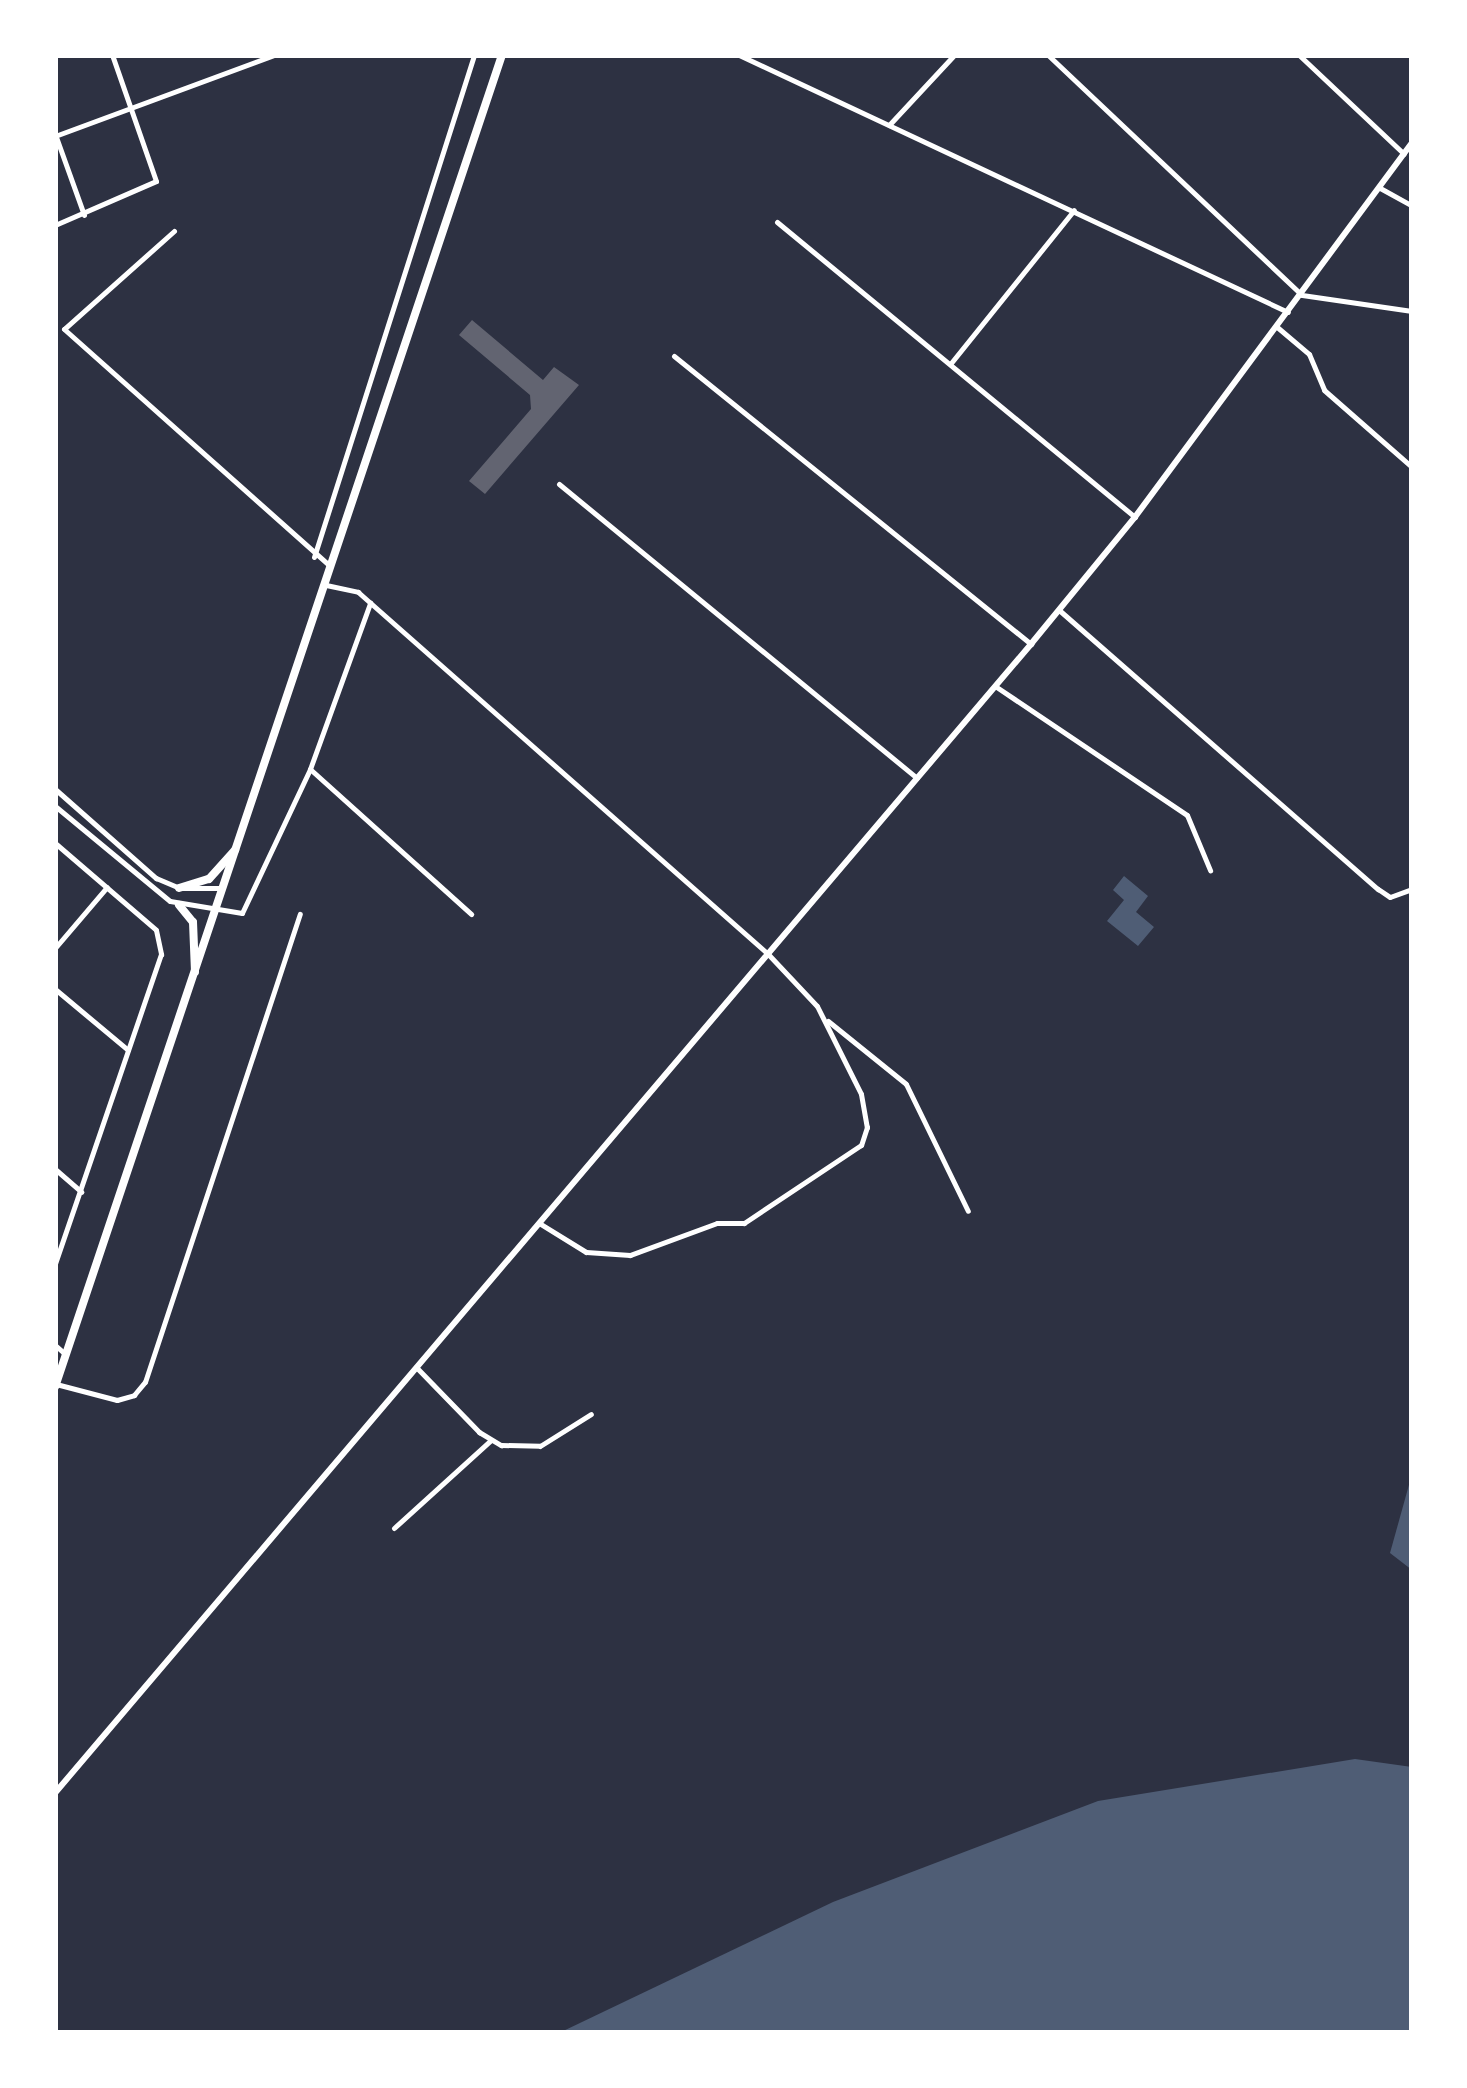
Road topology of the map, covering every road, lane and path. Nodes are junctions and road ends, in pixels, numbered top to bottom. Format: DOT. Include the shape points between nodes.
graph roads {
  1 [pos="112,55"];
  2 [pos="274,55"];
  3 [pos="474,55"];
  4 [pos="502,55"];
  5 [pos="739,55"];
  6 [pos="954,55"];
  7 [pos="1048,55"];
  8 [pos="1299,55"];
  9 [pos="127,112"];
  10 [pos="889,125"];
  11 [pos="55,135"];
  12 [pos="1412,143"];
  13 [pos="1404,154"];
  14 [pos="1380,188"];
  15 [pos="1412,206"];
  16 [pos="1075,209"];
  17 [pos="84,215"];
  18 [pos="776,222"];
  19 [pos="55,225"];
  20 [pos="174,232"];
  21 [pos="1302,295"];
  22 [pos="1412,311"];
  23 [pos="1288,312"];
  24 [pos="1277,327"];
  25 [pos="674,356"];
  26 [pos="950,363"];
  27 [pos="1412,466"];
  28 [pos="558,484"];
  29 [pos="1135,517"];
  30 [pos="314,557"];
  31 [pos="329,565"];
  32 [pos="323,584"];
  33 [pos="370,603"];
  34 [pos="1058,610"];
  35 [pos="1030,644"];
  36 [pos="995,686"];
  37 [pos="310,769"];
  38 [pos="917,778"];
  39 [pos="55,789"];
  40 [pos="55,806"];
  41 [pos="240,842"];
  42 [pos="55,843"];
  43 [pos="1210,870"];
  44 [pos="107,887"];
  45 [pos="226,887"];
  46 [pos="179,888"];
  47 [pos="1412,889"];
  48 [pos="180,905"];
  49 [pos="218,913"];
  50 [pos="300,914"];
  51 [pos="471,914"];
  52 [pos="55,948"];
  53 [pos="768,954"];
  54 [pos="194,981"];
  55 [pos="55,988"];
  56 [pos="826,1019"];
  57 [pos="128,1050"];
  58 [pos="55,1169"];
  59 [pos="81,1192"];
  60 [pos="968,1211"];
  61 [pos="538,1222"];
  62 [pos="55,1263"];
  63 [pos="55,1345"];
  64 [pos="66,1354"];
  65 [pos="416,1366"];
  66 [pos="55,1386"];
  67 [pos="591,1414"];
  68 [pos="490,1441"];
  69 [pos="394,1528"];
  70 [pos="55,1793"];
  1 -- 9 [label="street"];
  2 -- 9 [label="street"];
  3 -- 30 [label="street"];
  4 -- 31 [label="main road"];
  5 -- 10 [label="street"];
  6 -- 10 [label="street"];
  7 -- 21 [label="street"];
  8 -- 13 [label="street"];
  9 -- 11 [label="street"];
  9 -- 17 [label="street" via="156,182"];
  10 -- 16 [label="street"];
  11 -- 17 [label="street"];
  12 -- 13 [label="main road"];
  13 -- 14 [label="main road"];
  14 -- 15 [label="street"];
  14 -- 21 [label="main road"];
  16 -- 23 [label="street"];
  16 -- 26 [label="street"];
  17 -- 19 [label="street"];
  18 -- 26 [label="street"];
  20 -- 30 [label="street" via="64,329"];
  21 -- 22 [label="street"];
  21 -- 23 [label="main road"];
  23 -- 24 [label="main road"];
  24 -- 27 [label="street" via="1309,354 1324,390"];
  24 -- 29 [label="main road"];
  25 -- 35 [label="street"];
  26 -- 29 [label="street"];
  28 -- 38 [label="street"];
  29 -- 34 [label="main road"];
  30 -- 31 [label="street"];
  31 -- 32 [label="main road"];
  32 -- 33 [label="street" via="358,592"];
  32 -- 41 [label="main road"];
  33 -- 37 [label="street"];
  33 -- 53 [label="street"];
  34 -- 35 [label="main road"];
  34 -- 47 [label="street" via="1378,889 1390,897"];
  35 -- 36 [label="main road"];
  36 -- 38 [label="main road"];
  36 -- 43 [label="street" via="1186,815"];
  37 -- 49 [label="street" via="247,908"];
  37 -- 51 [label="street"];
  38 -- 53 [label="main road"];
  39 -- 46 [label="street" via="156,878"];
  40 -- 48 [label="street" via="148,888"];
  41 -- 45 [label="main road"];
  41 -- 46 [label="main road" via="209,878"];
  42 -- 44 [label="street"];
  44 -- 52 [label="street"];
  44 -- 57 [label="street" via="156,930 160,942"];
  45 -- 46 [label="street"];
  45 -- 49 [label="main road"];
  48 -- 49 [label="street"];
  48 -- 54 [label="main road" via="195,930"];
  49 -- 54 [label="main road"];
  50 -- 66 [label="street" via="145,1382 118,1400"];
  53 -- 56 [label="street"];
  53 -- 61 [label="main road"];
  54 -- 64 [label="main road"];
  55 -- 57 [label="street"];
  56 -- 60 [label="street" via="906,1084"];
  56 -- 61 [label="street" via="861,1094 866,1137 793,1196 744,1223 717,1223 630,1255 586,1252"];
  57 -- 59 [label="street"];
  58 -- 59 [label="street"];
  59 -- 62 [label="street"];
  61 -- 65 [label="main road"];
  63 -- 64 [label="street"];
  64 -- 66 [label="main road"];
  65 -- 68 [label="street"];
  65 -- 70 [label="main road"];
  67 -- 68 [label="street" via="540,1446"];
  68 -- 69 [label="street"];
}
